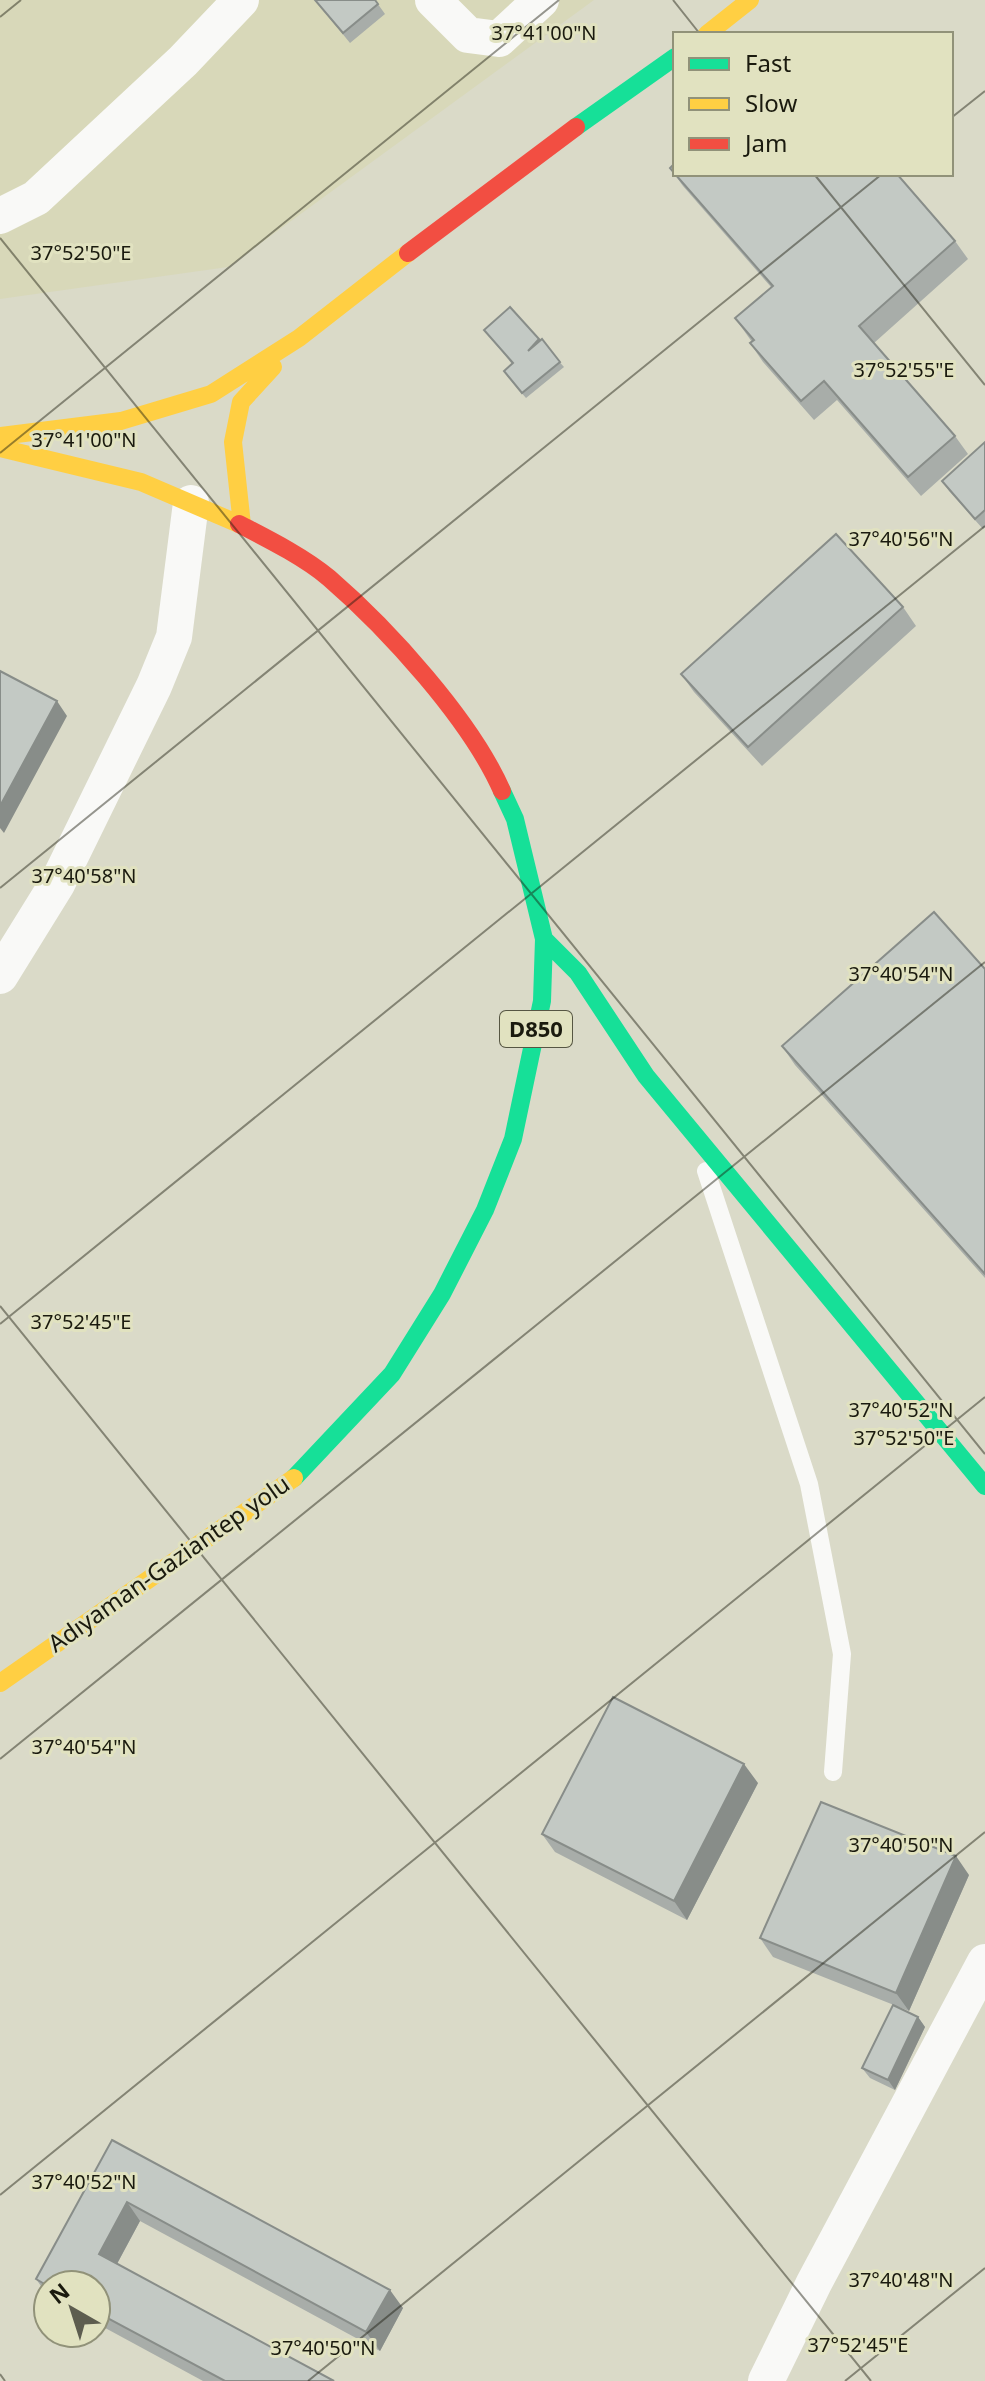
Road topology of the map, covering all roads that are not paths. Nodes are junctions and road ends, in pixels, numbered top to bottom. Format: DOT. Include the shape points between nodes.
graph roads {
  1 [pos="241,0"];
  2 [pos="433,0"];
  3 [pos="541,0"];
  4 [pos="750,0"];
  5 [pos="710,32"];
  6 [pos="673,58"];
  7 [pos="0,216"];
  8 [pos="299,338"];
  9 [pos="0,436"];
  10 [pos="0,448"];
  11 [pos="191,503"];
  12 [pos="242,525"];
  13 [pos="544,939"];
  14 [pos="0,976"];
  15 [pos="694,1132"];
  16 [pos="985,1486"];
  17 [pos="0,1683"];
  18 [pos="833,1772"];
  19 [pos="985,1962"];
  20 [pos="766,2381"];
  1 -- 7 [label="street" via="36,198"];
  2 -- 3 [label="street" via="468,35 499,39"];
  4 -- 5 [label="main road"];
  6 -- 8 [label="main road" via="497,183"];
  8 -- 9 [label="main road" via="211,394 121,421"];
  8 -- 12 [label="main road" via="241,402 233,442"];
  10 -- 11 [label="main road, Adıyaman-Gaziantep yolu / D850" via="141,482"];
  11 -- 12 [label="main road, Adıyaman-Gaziantep yolu / D850"];
  11 -- 14 [label="street" via="174,637 57,884"];
  12 -- 13 [label="main road, Adıyaman-Gaziantep yolu / D850" via="327,576 415,665 491,765 515,819"];
  13 -- 15 [label="main road" via="578,973 646,1076"];
  13 -- 17 [label="main road, Adıyaman-Gaziantep yolu / D850" via="542,1001 513,1139 485,1210 442,1294 392,1374 292,1480"];
  15 -- 16 [label="main road"];
  15 -- 18 [label="lane" via="809,1484 842,1654"];
  19 -- 20 [label="street"];
}
